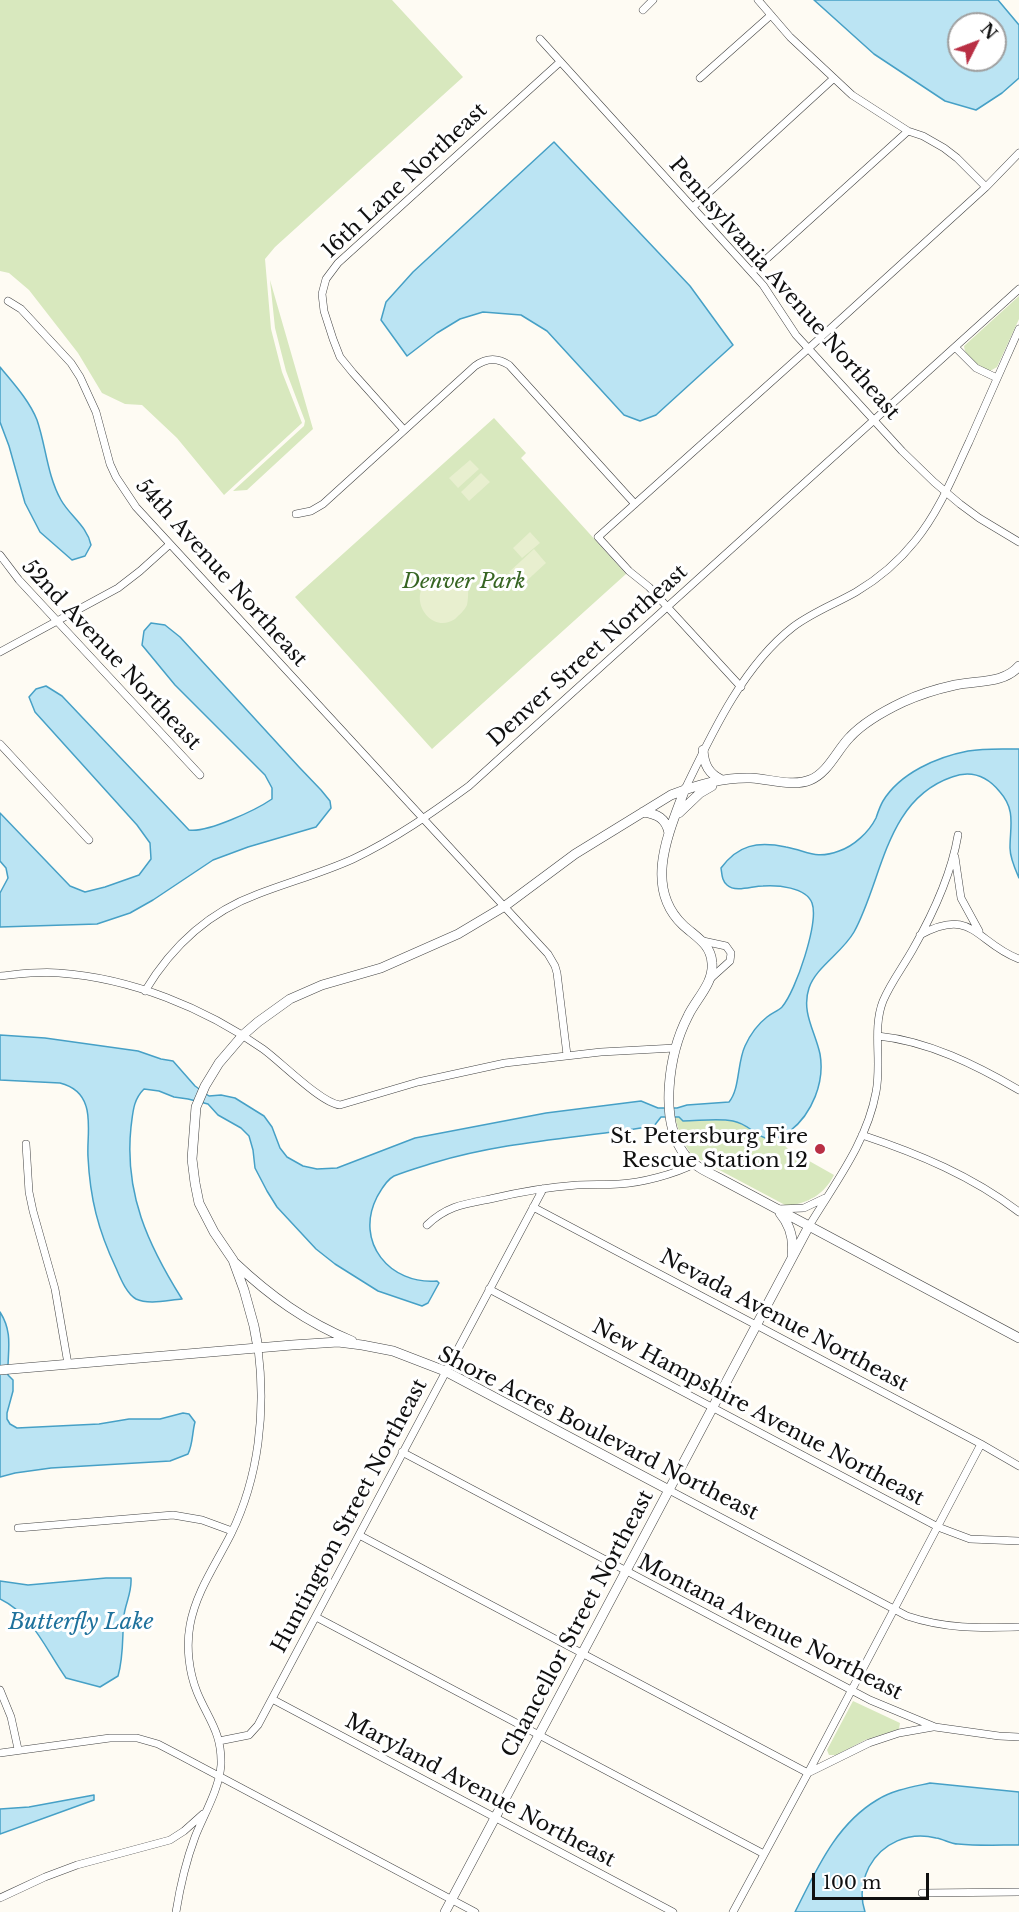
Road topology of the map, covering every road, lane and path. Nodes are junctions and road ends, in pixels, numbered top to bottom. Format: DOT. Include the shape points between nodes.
graph roads {
  1 [pos="653,0"];
  2 [pos="758,0"];
  3 [pos="643,10"];
  4 [pos="771,15"];
  5 [pos="540,39"];
  6 [pos="560,62"];
  7 [pos="700,78"];
  8 [pos="833,79"];
  9 [pos="908,131"];
  10 [pos="1019,153"];
  11 [pos="986,187"];
  12 [pos="693,207"];
  13 [pos="752,272"];
  14 [pos="1019,289"];
  15 [pos="8,301"];
  16 [pos="1019,329"];
  17 [pos="955,347"];
  18 [pos="809,348"];
  19 [pos="997,378"];
  20 [pos="875,420"];
  21 [pos="404,430"];
  22 [pos="946,493"];
  23 [pos="635,504"];
  24 [pos="296,514"];
  25 [pos="1019,542"];
  26 [pos="170,544"];
  27 [pos="0,555"];
  28 [pos="668,607"];
  29 [pos="57,621"];
  30 [pos="0,652"];
  31 [pos="1019,666"];
  32 [pos="741,687"];
  33 [pos="0,744"];
  34 [pos="704,750"];
  35 [pos="200,775"];
  36 [pos="722,780"];
  37 [pos="686,789"];
  38 [pos="643,812"];
  39 [pos="425,818"];
  40 [pos="675,818"];
  41 [pos="669,832"];
  42 [pos="958,835"];
  43 [pos="89,840"];
  44 [pos="955,855"];
  45 [pos="505,906"];
  46 [pos="980,933"];
  47 [pos="920,935"];
  48 [pos="703,941"];
  49 [pos="1019,959"];
  50 [pos="0,976"];
  51 [pos="710,980"];
  52 [pos="145,991"];
  53 [pos="243,1035"];
  54 [pos="878,1036"];
  55 [pos="675,1048"];
  56 [pos="567,1055"];
  57 [pos="1019,1090"];
  58 [pos="862,1135"];
  59 [pos="26,1144"];
  60 [pos="694,1164"];
  61 [pos="543,1189"];
  62 [pos="827,1197"];
  63 [pos="533,1207"];
  64 [pos="776,1209"];
  65 [pos="1019,1212"];
  66 [pos="427,1225"];
  67 [pos="809,1226"];
  68 [pos="232,1260"];
  69 [pos="791,1260"];
  70 [pos="489,1289"];
  71 [pos="757,1325"];
  72 [pos="1019,1338"];
  73 [pos="362,1344"];
  74 [pos="258,1348"];
  75 [pos="68,1364"];
  76 [pos="0,1370"];
  77 [pos="445,1371"];
  78 [pos="714,1407"];
  79 [pos="981,1444"];
  80 [pos="402,1452"];
  81 [pos="1009,1459"];
  82 [pos="1019,1459"];
  83 [pos="1019,1466"];
  84 [pos="669,1490"];
  85 [pos="938,1527"];
  86 [pos="18,1528"];
  87 [pos="232,1531"];
  88 [pos="358,1535"];
  89 [pos="1019,1541"];
  90 [pos="626,1572"];
  91 [pos="894,1609"];
  92 [pos="316,1617"];
  93 [pos="1019,1627"];
  94 [pos="584,1654"];
  95 [pos="0,1690"];
  96 [pos="851,1691"];
  97 [pos="272,1699"];
  98 [pos="935,1727"];
  99 [pos="539,1736"];
  100 [pos="1019,1737"];
  101 [pos="219,1741"];
  102 [pos="18,1749"];
  103 [pos="0,1752"];
  104 [pos="808,1773"];
  105 [pos="219,1777"];
  106 [pos="205,1812"];
  107 [pos="496,1818"];
  108 [pos="764,1854"];
  109 [pos="1019,1892"];
  110 [pos="922,1893"];
  111 [pos="0,1898"];
  112 [pos="452,1900"];
  113 [pos="176,1912"];
  114 [pos="446,1912"];
  115 [pos="475,1912"];
  116 [pos="673,1912"];
  117 [pos="733,1912"];
  1 -- 3 [label="street"];
  2 -- 4 [label="street"];
  4 -- 7 [label="street"];
  4 -- 8 [label="street"];
  5 -- 6 [label="street, Pennsylvania Avenue Northeast"];
  6 -- 12 [label="street, Pennsylvania Avenue Northeast"];
  6 -- 21 [label="street, 16th Lane Northeast" via="338,263 326,279 321,294 324,311 340,357"];
  8 -- 9 [label="street"];
  8 -- 12 [label="street"];
  9 -- 11 [label="street" via="944,148"];
  9 -- 13 [label="street"];
  10 -- 11 [label="street"];
  11 -- 18 [label="street"];
  12 -- 13 [label="street, Pennsylvania Avenue Northeast"];
  13 -- 18 [label="street, Pennsylvania Avenue Northeast"];
  14 -- 17 [label="street, Denver Street Northeast"];
  15 -- 26 [label="street, 54th Avenue Northeast" via="21,309 76,370 96,412 116,477 136,507"];
  16 -- 19 [label="street"];
  17 -- 19 [label="street" via="976,368"];
  17 -- 20 [label="street, Denver Street Northeast"];
  18 -- 20 [label="street, Pennsylvania Avenue Northeast"];
  18 -- 23 [label="street"];
  19 -- 22 [label="street"];
  20 -- 22 [label="street, Pennsylvania Avenue Northeast"];
  20 -- 28 [label="street, Denver Street Northeast"];
  21 -- 23 [label="street" via="480,362 504,362"];
  21 -- 24 [label="street" via="323,504"];
  22 -- 25 [label="street, Pennsylvania Avenue Northeast"];
  22 -- 32 [label="street" via="915,542 892,565 856,592 793,627 768,651"];
  23 -- 28 [label="street" via="598,537"];
  26 -- 29 [label="street" via="118,588"];
  26 -- 39 [label="street, 54th Avenue Northeast"];
  27 -- 29 [label="street, 52nd Avenue Northeast"];
  28 -- 32 [label="street"];
  28 -- 39 [label="street, Denver Street Northeast" via="469,786"];
  29 -- 30 [label="street"];
  29 -- 35 [label="street, 52nd Avenue Northeast"];
  31 -- 36 [label="street" via="1002,678 944,687 894,706 857,730 825,769 810,780"];
  32 -- 34 [label="street"];
  33 -- 43 [label="street"];
  34 -- 36 [label="street" via="707,768"];
  34 -- 37 [label="street"];
  36 -- 37 [label="street"];
  36 -- 40 [label="street" via="700,793"];
  37 -- 38 [label="street"];
  37 -- 40 [label="street"];
  38 -- 41 [label="street" via="659,816"];
  38 -- 45 [label="street" via="575,854"];
  39 -- 45 [label="street, 54th Avenue Northeast"];
  39 -- 52 [label="street, Denver Street Northeast" via="352,859 224,909 176,948"];
  40 -- 41 [label="street"];
  41 -- 48 [label="street" via="662,861 663,891 676,918"];
  42 -- 44 [label="street"];
  44 -- 46 [label="street" via="961,898"];
  44 -- 47 [label="street"];
  45 -- 53 [label="street" via="413,955 290,999"];
  45 -- 56 [label="street, 54th Avenue Northeast" via="555,966"];
  46 -- 47 [label="street" via="955,924"];
  46 -- 49 [label="street" via="996,948"];
  47 -- 54 [label="street" via="882,1003"];
  48 -- 51 [label="street" via="711,958"];
  48 -- 51 [label="street" via="726,946 731,953 730,961"];
  50 -- 52 [label="street" via="59,973"];
  51 -- 55 [label="street" via="688,1016"];
  52 -- 53 [label="street" via="190,1007"];
  53 -- 56 [label="street" via="327,1101 340,1105 463,1071"];
  53 -- 68 [label="street" via="219,1063 196,1107 192,1159 199,1203"];
  54 -- 57 [label="street" via="911,1042 954,1057"];
  54 -- 58 [label="street" via="877,1089"];
  55 -- 56 [label="street"];
  55 -- 60 [label="street" via="670,1072 671,1118 675,1140"];
  58 -- 62 [label="street"];
  58 -- 65 [label="street" via="940,1164"];
  59 -- 75 [label="street" via="29,1192 55,1289"];
  60 -- 61 [label="street" via="678,1172 630,1182"];
  60 -- 64 [label="street"];
  61 -- 63 [label="street, Huntington Street Northeast"];
  61 -- 66 [label="street" via="451,1208"];
  62 -- 64 [label="street" via="804,1208"];
  62 -- 67 [label="street"];
  63 -- 70 [label="street, Huntington Street Northeast"];
  63 -- 71 [label="street, Nevada Avenue Northeast"];
  64 -- 67 [label="street"];
  64 -- 69 [label="street" via="790,1229"];
  67 -- 69 [label="street, Chancellor Street Northeast"];
  67 -- 72 [label="street"];
  68 -- 73 [label="street" via="295,1312"];
  68 -- 74 [label="street" via="249,1306"];
  69 -- 71 [label="street, Chancellor Street Northeast"];
  70 -- 77 [label="street, Huntington Street Northeast"];
  70 -- 78 [label="street, New Hampshire Avenue Northeast"];
  71 -- 78 [label="street, Chancellor Street Northeast"];
  71 -- 79 [label="street, Nevada Avenue Northeast"];
  73 -- 74 [label="street, Shore Acres Boulevard Northeast"];
  73 -- 77 [label="street, Shore Acres Boulevard Northeast"];
  74 -- 75 [label="street, Shore Acres Boulevard Northeast"];
  74 -- 87 [label="street" via="262,1383 260,1431 250,1478"];
  75 -- 76 [label="street, Shore Acres Boulevard Northeast"];
  77 -- 80 [label="street, Huntington Street Northeast"];
  77 -- 84 [label="street, Shore Acres Boulevard Northeast"];
  78 -- 84 [label="street, Chancellor Street Northeast"];
  78 -- 85 [label="street, New Hampshire Avenue Northeast"];
  79 -- 81 [label="street, Nevada Avenue Northeast"];
  79 -- 85 [label="street"];
  80 -- 88 [label="street, Huntington Street Northeast"];
  80 -- 90 [label="street, Montana Avenue Northeast"];
  81 -- 82 [label="street"];
  81 -- 83 [label="street, Nevada Avenue Northeast"];
  84 -- 90 [label="street, Chancellor Street Northeast"];
  84 -- 91 [label="street, Shore Acres Boulevard Northeast"];
  85 -- 89 [label="street, New Hampshire Avenue Northeast" via="970,1539"];
  85 -- 91 [label="street"];
  86 -- 87 [label="street" via="173,1515"];
  87 -- 101 [label="street" via="197,1598 188,1642 195,1686"];
  88 -- 92 [label="street, Huntington Street Northeast"];
  88 -- 94 [label="street"];
  90 -- 94 [label="street, Chancellor Street Northeast"];
  90 -- 96 [label="street, Montana Avenue Northeast"];
  91 -- 93 [label="street, Shore Acres Boulevard Northeast" via="945,1626"];
  91 -- 96 [label="street"];
  92 -- 97 [label="street, Huntington Street Northeast"];
  92 -- 99 [label="street"];
  94 -- 99 [label="street, Chancellor Street Northeast"];
  94 -- 104 [label="street"];
  95 -- 102 [label="street"];
  96 -- 98 [label="street, Montana Avenue Northeast"];
  96 -- 104 [label="street"];
  97 -- 101 [label="street, Huntington Street Northeast" via="249,1735"];
  97 -- 107 [label="street, Maryland Avenue Northeast"];
  98 -- 100 [label="street, Montana Avenue Northeast"];
  98 -- 104 [label="street, Montana Avenue Northeast" via="885,1737"];
  99 -- 107 [label="street, Chancellor Street Northeast"];
  99 -- 108 [label="street"];
  101 -- 105 [label="street"];
  102 -- 103 [label="street"];
  102 -- 105 [label="street" via="137,1738 158,1744"];
  104 -- 108 [label="street"];
  105 -- 106 [label="street"];
  105 -- 112 [label="street"];
  106 -- 111 [label="street" via="170,1840 77,1866"];
  106 -- 113 [label="street" via="185,1869"];
  107 -- 112 [label="street, Chancellor Street Northeast"];
  107 -- 116 [label="street, Maryland Avenue Northeast"];
  108 -- 117 [label="street"];
  109 -- 110 [label="street"];
  112 -- 114 [label="street, Chancellor Street Northeast"];
  112 -- 115 [label="street"];
}
